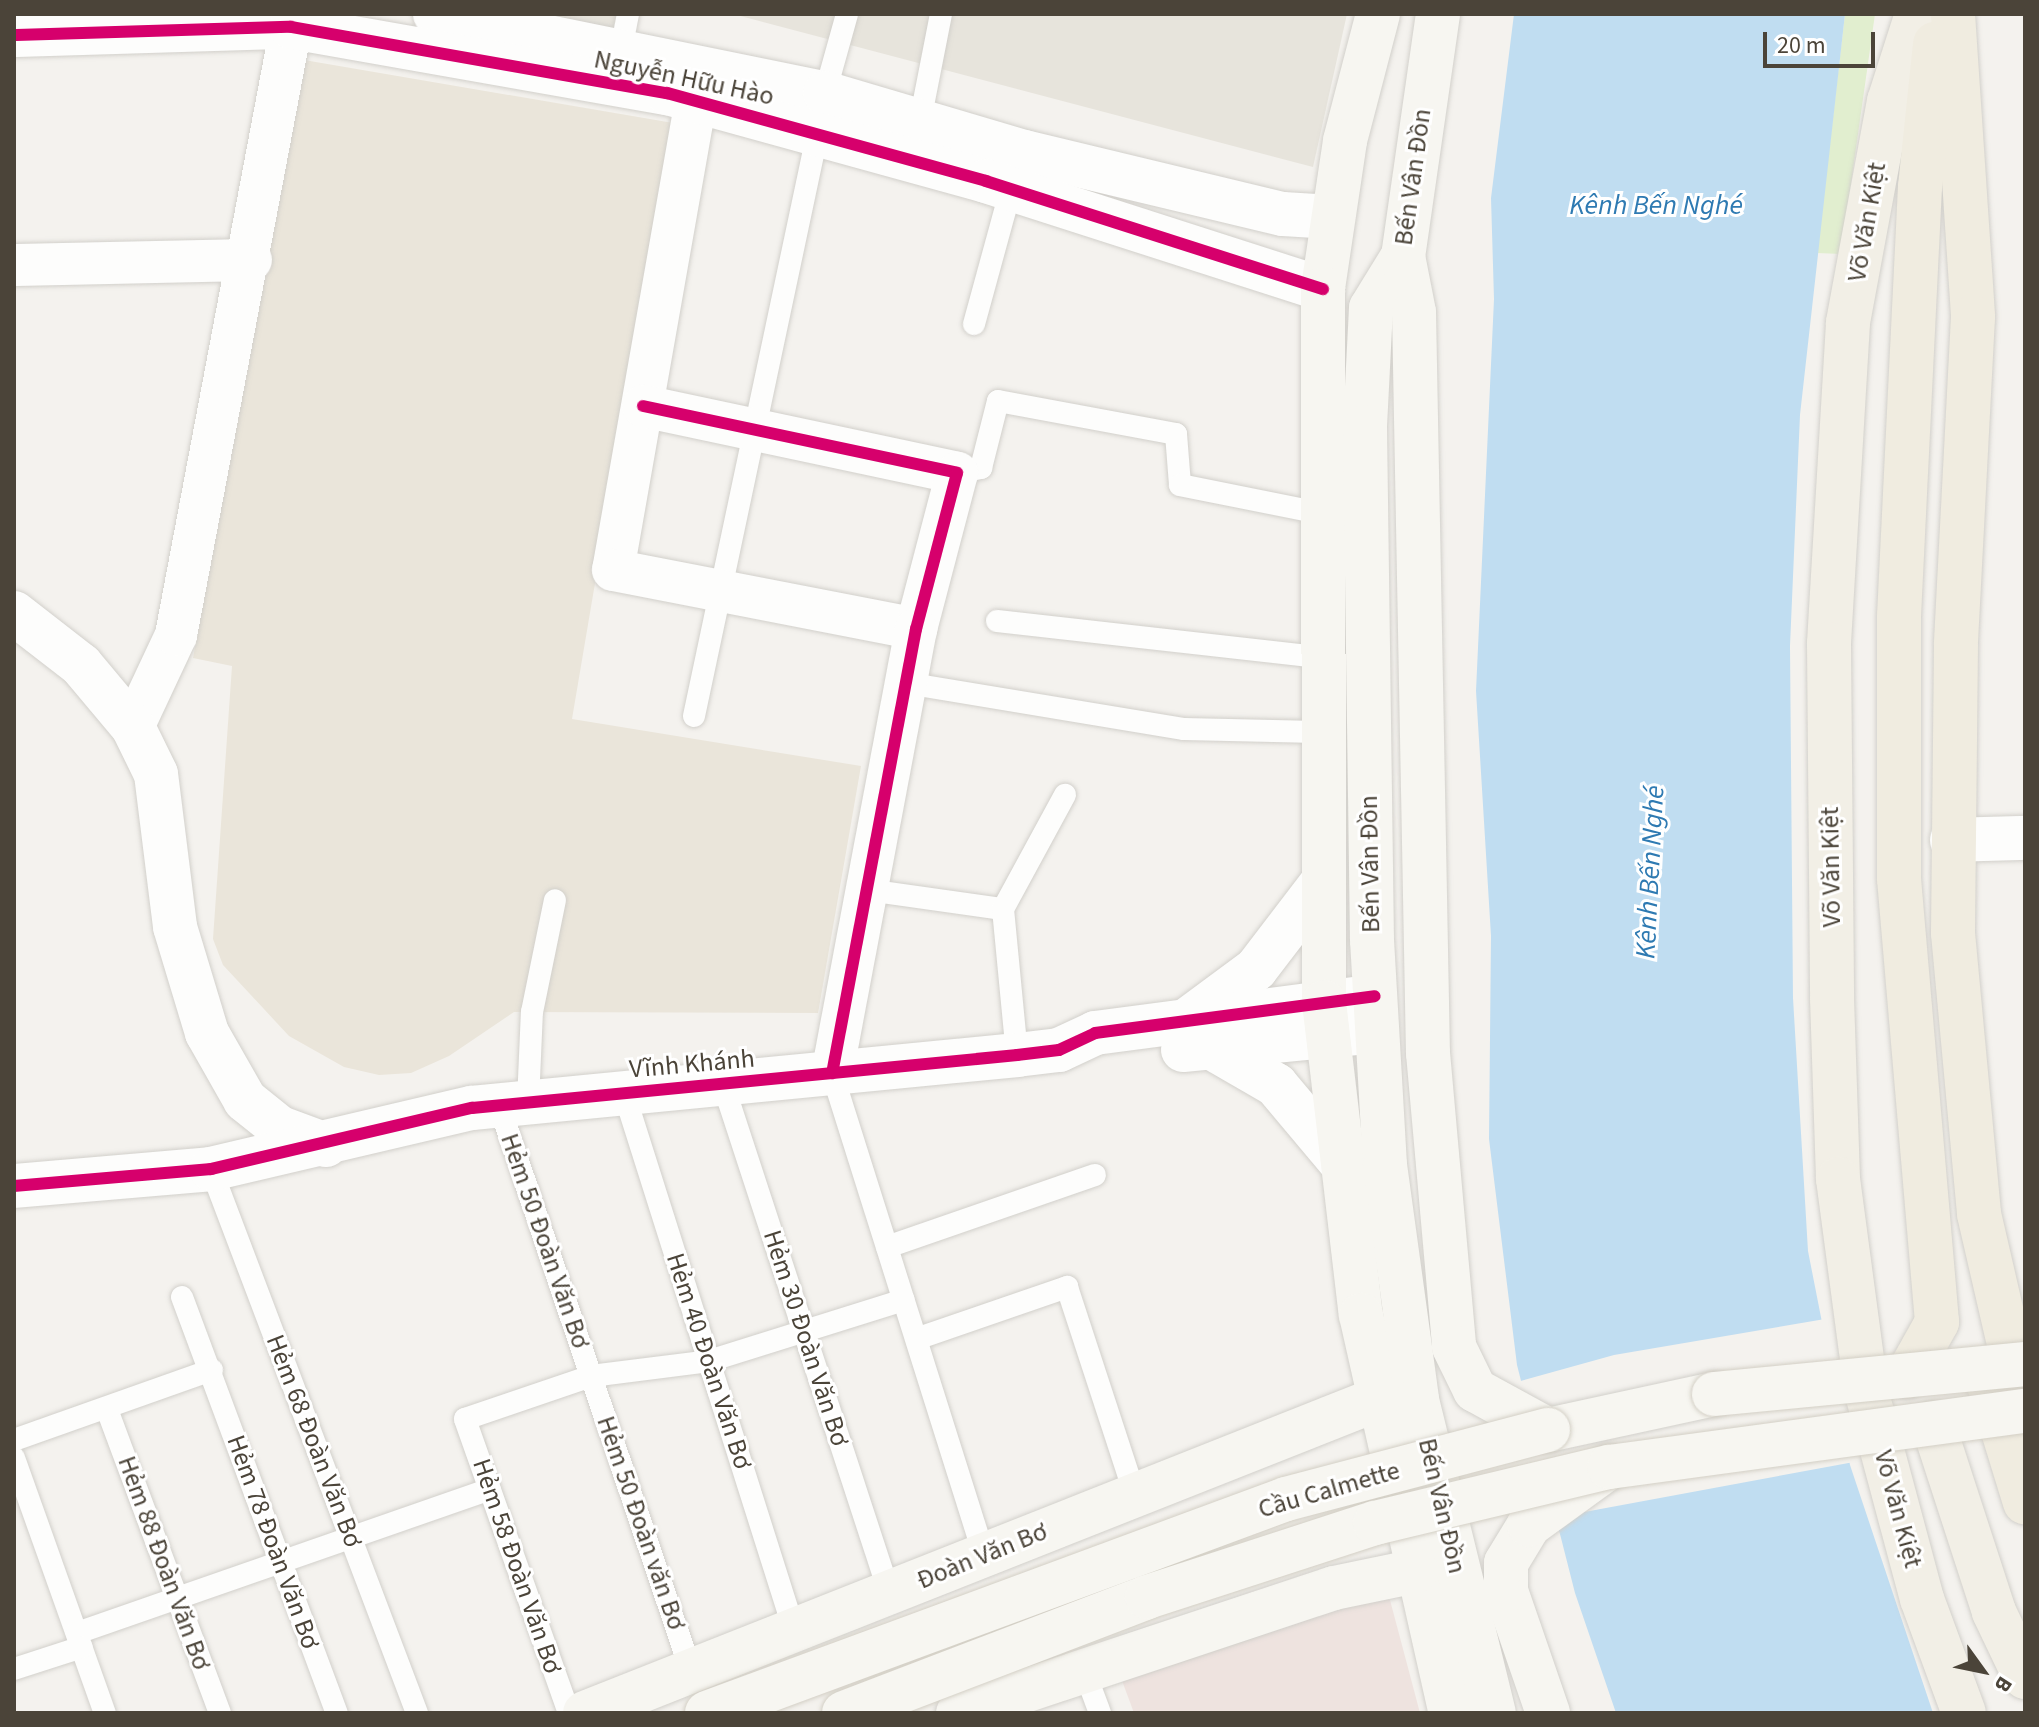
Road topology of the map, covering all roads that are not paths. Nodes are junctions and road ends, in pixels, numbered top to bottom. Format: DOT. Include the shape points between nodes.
graph roads {
  1 [pos="435,14"];
  2 [pos="847,14"];
  3 [pos="941,14"];
  4 [pos="1378,14"];
  5 [pos="1438,14"];
  6 [pos="1917,14"];
  7 [pos="1938,14"];
  8 [pos="1953,14"];
  9 [pos="496,20"];
  10 [pos="291,27"];
  11 [pos="22,28"];
  12 [pos="624,32"];
  13 [pos="696,100"];
  14 [pos="822,112"];
  15 [pos="920,121"];
  16 [pos="1011,189"];
  17 [pos="1267,210"];
  18 [pos="1332,217"];
  19 [pos="1403,256"];
  20 [pos="251,260"];
  21 [pos="1253,263"];
  22 [pos="14,265"];
  23 [pos="1323,289"];
  24 [pos="974,324"];
  25 [pos="643,406"];
  26 [pos="750,426"];
  27 [pos="957,473"];
  28 [pos="1320,513"];
  29 [pos="716,588"];
  30 [pos="14,613"];
  31 [pos="997,621"];
  32 [pos="916,629"];
  33 [pos="1319,657"];
  34 [pos="906,683"];
  35 [pos="694,716"];
  36 [pos="133,727"];
  37 [pos="1318,732"];
  38 [pos="1065,795"];
  39 [pos="2025,838"];
  40 [pos="1952,840"];
  41 [pos="1321,884"];
  42 [pos="867,890"];
  43 [pos="555,900"];
  44 [pos="1003,909"];
  45 [pos="1375,1013"];
  46 [pos="1325,1018"];
  47 [pos="1199,1034"];
  48 [pos="1038,1052"];
  49 [pos="832,1073"];
  50 [pos="236,1083"];
  51 [pos="723,1084"];
  52 [pos="624,1093"];
  53 [pos="514,1104"];
  54 [pos="326,1145"];
  55 [pos="1338,1159"];
  56 [pos="211,1169"];
  57 [pos="1095,1175"];
  58 [pos="14,1186"];
  59 [pos="887,1247"];
  60 [pos="182,1297"];
  61 [pos="904,1300"];
  62 [pos="804,1333"];
  63 [pos="919,1338"];
  64 [pos="709,1361"];
  65 [pos="2025,1364"];
  66 [pos="212,1370"];
  67 [pos="591,1376"];
  68 [pos="1907,1376"];
  69 [pos="1378,1399"];
  70 [pos="108,1412"];
  71 [pos="2025,1412"];
  72 [pos="1933,1424"];
  73 [pos="1548,1430"];
  74 [pos="14,1440"];
  75 [pos="14,1458"];
  76 [pos="1609,1467"];
  77 [pos="490,1489"];
  78 [pos="1135,1495"];
  79 [pos="2025,1502"];
  80 [pos="349,1535"];
  81 [pos="984,1555"];
  82 [pos="277,1562"];
  83 [pos="1416,1571"];
  84 [pos="889,1592"];
  85 [pos="177,1596"];
  86 [pos="794,1630"];
  87 [pos="79,1640"];
  88 [pos="14,1669"];
  89 [pos="1084,1670"];
  90 [pos="691,1671"];
  91 [pos="2025,1677"];
  92 [pos="985,1708"];
  93 [pos="105,1713"];
  94 [pos="220,1713"];
  95 [pos="337,1713"];
  96 [pos="417,1713"];
  97 [pos="569,1713"];
  98 [pos="585,1713"];
  99 [pos="707,1713"];
  100 [pos="844,1713"];
  101 [pos="1100,1713"];
  102 [pos="1451,1713"];
  103 [pos="1494,1713"];
  104 [pos="1548,1713"];
  105 [pos="1964,1713"];
  1 -- 9 [label="street, Nguyễn Hữu Hào"];
  2 -- 14 [label="lane"];
  3 -- 15 [label="lane"];
  4 -- 18 [label="main road, Bến Vân Đồn"];
  5 -- 19 [label="main road, Bến Vân Đồn"];
  6 -- 105 [label="main road, Võ Văn Kiệt" via="1889,101 1848,323 1829,644 1832,998 1838,1179 1866,1390 1922,1599"];
  7 -- 68 [label="highway" via="1920,187 1899,616 1899,879 1937,1322"];
  8 -- 40 [label="highway" via="1973,317"];
  9 -- 12 [label="street, Nguyễn Hữu Hào"];
  10 -- 11 [label="street, Nguyễn Hữu Hào"];
  10 -- 13 [label="street, Nguyễn Hữu Hào"];
  10 -- 20 [label="street"];
  12 -- 14 [label="street, Nguyễn Hữu Hào"];
  13 -- 14 [label="street, Nguyễn Hữu Hào"];
  13 -- 25 [label="street"];
  14 -- 15 [label="street, Nguyễn Hữu Hào"];
  14 -- 16 [label="street, Nguyễn Hữu Hào"];
  14 -- 26 [label="lane"];
  15 -- 17 [label="street, Nguyễn Hữu Hào"];
  16 -- 21 [label="street, Nguyễn Hữu Hào"];
  16 -- 24 [label="lane"];
  17 -- 18 [label="street, Nguyễn Hữu Hào"];
  17 -- 21 [label="street"];
  18 -- 23 [label="main road, Bến Vân Đồn"];
  19 -- 45 [label="main road, Bến Vân Đồn" via="1371,308 1365,427"];
  19 -- 73 [label="main road" via="1414,312 1428,1053 1448,1312 1475,1390"];
  20 -- 22 [label="street"];
  20 -- 36 [label="street" via="176,635"];
  21 -- 23 [label="street, Nguyễn Hữu Hào"];
  23 -- 28 [label="main road, Bến Vân Đồn"];
  25 -- 26 [label="street"];
  25 -- 29 [label="street" via="613,570"];
  26 -- 27 [label="street"];
  26 -- 29 [label="lane"];
  27 -- 28 [label="lane" via="981,468 998,401 1176,434 1180,485"];
  27 -- 32 [label="street"];
  28 -- 33 [label="main road, Bến Vân Đồn"];
  29 -- 32 [label="street"];
  29 -- 35 [label="lane"];
  30 -- 36 [label="street" via="81,665"];
  31 -- 33 [label="lane"];
  32 -- 34 [label="street"];
  33 -- 37 [label="main road, Bến Vân Đồn"];
  34 -- 37 [label="lane" via="1184,729"];
  34 -- 42 [label="street"];
  36 -- 50 [label="street" via="156,774 175,927 207,1033"];
  37 -- 41 [label="main road, Bến Vân Đồn"];
  38 -- 44 [label="lane"];
  39 -- 40 [label="street"];
  40 -- 71 [label="highway" via="1953,933 1979,1214"];
  40 -- 79 [label="highway" via="1928,923 1944,1150 1982,1363"];
  41 -- 46 [label="main road, Bến Vân Đồn"];
  41 -- 47 [label="street"];
  42 -- 44 [label="lane"];
  42 -- 49 [label="street"];
  43 -- 53 [label="lane"];
  44 -- 48 [label="lane"];
  45 -- 46 [label="street, Vĩnh Khánh"];
  45 -- 103 [label="main road, Bến Vân Đồn" via="1385,1165 1417,1400"];
  46 -- 47 [label="street, Vĩnh Khánh"];
  46 -- 55 [label="main road, Bến Vân Đồn"];
  47 -- 48 [label="street, Vĩnh Khánh" via="1096,1060"];
  47 -- 55 [label="street" via="1276,1085"];
  48 -- 49 [label="street, Vĩnh Khánh"];
  49 -- 51 [label="street, Vĩnh Khánh"];
  49 -- 59 [label="lane"];
  50 -- 54 [label="street" via="280,1128"];
  50 -- 56 [label="street" via="235,1119"];
  51 -- 52 [label="street, Vĩnh Khánh"];
  51 -- 62 [label="lane, Hẻm 30 Đoàn Văn Bơ"];
  52 -- 53 [label="street, Vĩnh Khánh"];
  52 -- 64 [label="lane, Hẻm 40 Đoàn Văn Bơ"];
  53 -- 54 [label="street, Vĩnh Khánh"];
  53 -- 67 [label="lane, Hẻm 50 Đoàn Văn Bơ"];
  54 -- 56 [label="street, Vĩnh Khánh"];
  55 -- 69 [label="main road, Bến Vân Đồn"];
  56 -- 58 [label="street, Vĩnh Khánh"];
  56 -- 80 [label="lane, Hẻm 68 Đoàn Văn Bơ"];
  57 -- 59 [label="lane"];
  59 -- 61 [label="lane"];
  60 -- 66 [label="lane, Hẻm 78 Đoàn Văn Bơ"];
  61 -- 62 [label="lane"];
  61 -- 63 [label="lane"];
  62 -- 64 [label="lane"];
  62 -- 84 [label="lane, Hẻm 30 Đoàn Văn Bơ"];
  63 -- 78 [label="lane" via="1067,1287"];
  63 -- 81 [label="lane"];
  64 -- 67 [label="lane"];
  64 -- 86 [label="lane, Hẻm 40 Đoàn Văn Bơ"];
  65 -- 68 [label="main road, Cầu Calmette, bridge"];
  66 -- 70 [label="lane"];
  66 -- 82 [label="lane, Hẻm 78 Đoàn Văn Bơ"];
  67 -- 77 [label="lane, Hẻm 58 Đoàn Văn Bơ" via="465,1419"];
  67 -- 90 [label="lane, Hẻm 50 Đoàn văn Bơ"];
  68 -- 73 [label="main road, Cầu Calmette, bridge" via="1714,1394"];
  69 -- 78 [label="main road, Đoàn Văn Bơ"];
  69 -- 83 [label="main road, Bến Vân Đồn"];
  70 -- 74 [label="lane"];
  70 -- 85 [label="lane, Hẻm 88 Đoàn Văn Bơ"];
  71 -- 72 [label="main road, Cầu Calmette, bridge"];
  72 -- 76 [label="main road, Cầu Calmette, bridge"];
  72 -- 91 [label="main road" via="1994,1612"];
  73 -- 99 [label="main road, Cầu Calmette, bridge" via="1286,1499"];
  75 -- 87 [label="lane"];
  76 -- 100 [label="main road, Cầu Calmette, bridge" via="1375,1523 1147,1597"];
  76 -- 104 [label="main road" via="1529,1525 1506,1563 1506,1591"];
  77 -- 80 [label="lane"];
  77 -- 97 [label="lane, Hẻm 58 Đoàn Văn Bơ"];
  78 -- 81 [label="main road, Đoàn Văn Bơ"];
  80 -- 82 [label="lane"];
  80 -- 96 [label="lane, Hẻm 68 Đoàn Văn Bơ"];
  81 -- 84 [label="main road, Đoàn Văn Bơ"];
  82 -- 85 [label="lane"];
  82 -- 95 [label="lane, Hẻm 78 Đoàn Văn Bơ"];
  83 -- 89 [label="main road" via="1334,1588"];
  83 -- 102 [label="main road, Bến Vân Đồn"];
  84 -- 86 [label="main road, Đoàn Văn Bơ"];
  85 -- 87 [label="lane"];
  85 -- 94 [label="lane, Hẻm 88 Đoàn Văn Bơ"];
  86 -- 90 [label="main road, Đoàn Văn Bơ"];
  87 -- 88 [label="lane"];
  87 -- 93 [label="lane"];
  89 -- 92 [label="main road"];
  89 -- 101 [label="lane"];
  90 -- 98 [label="main road, Đoàn Văn Bơ"];
}
